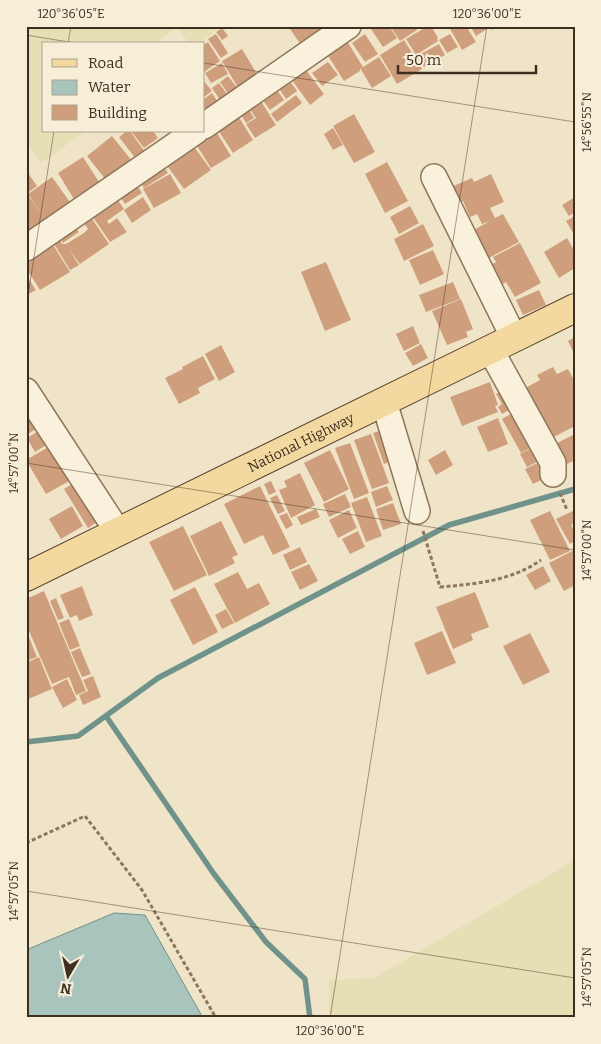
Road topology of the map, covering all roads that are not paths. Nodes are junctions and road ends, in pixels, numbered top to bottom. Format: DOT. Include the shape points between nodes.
graph roads {
  1 [pos="348,26"];
  2 [pos="205,125"];
  3 [pos="195,132"];
  4 [pos="434,177"];
  5 [pos="26,248"];
  6 [pos="575,308"];
  7 [pos="502,344"];
  8 [pos="26,391"];
  9 [pos="384,402"];
  10 [pos="553,474"];
  11 [pos="417,511"];
  12 [pos="118,532"];
  13 [pos="26,577"];
  1 -- 2 [label="street"];
  3 -- 5 [label="street"];
  4 -- 7 [label="street"];
  6 -- 7 [label="main road, National Highway"];
  7 -- 9 [label="main road, National Highway"];
  7 -- 10 [label="street" via="553,463"];
  8 -- 12 [label="street"];
  9 -- 11 [label="street"];
  9 -- 12 [label="main road, National Highway"];
  12 -- 13 [label="main road, National Highway"];
}
